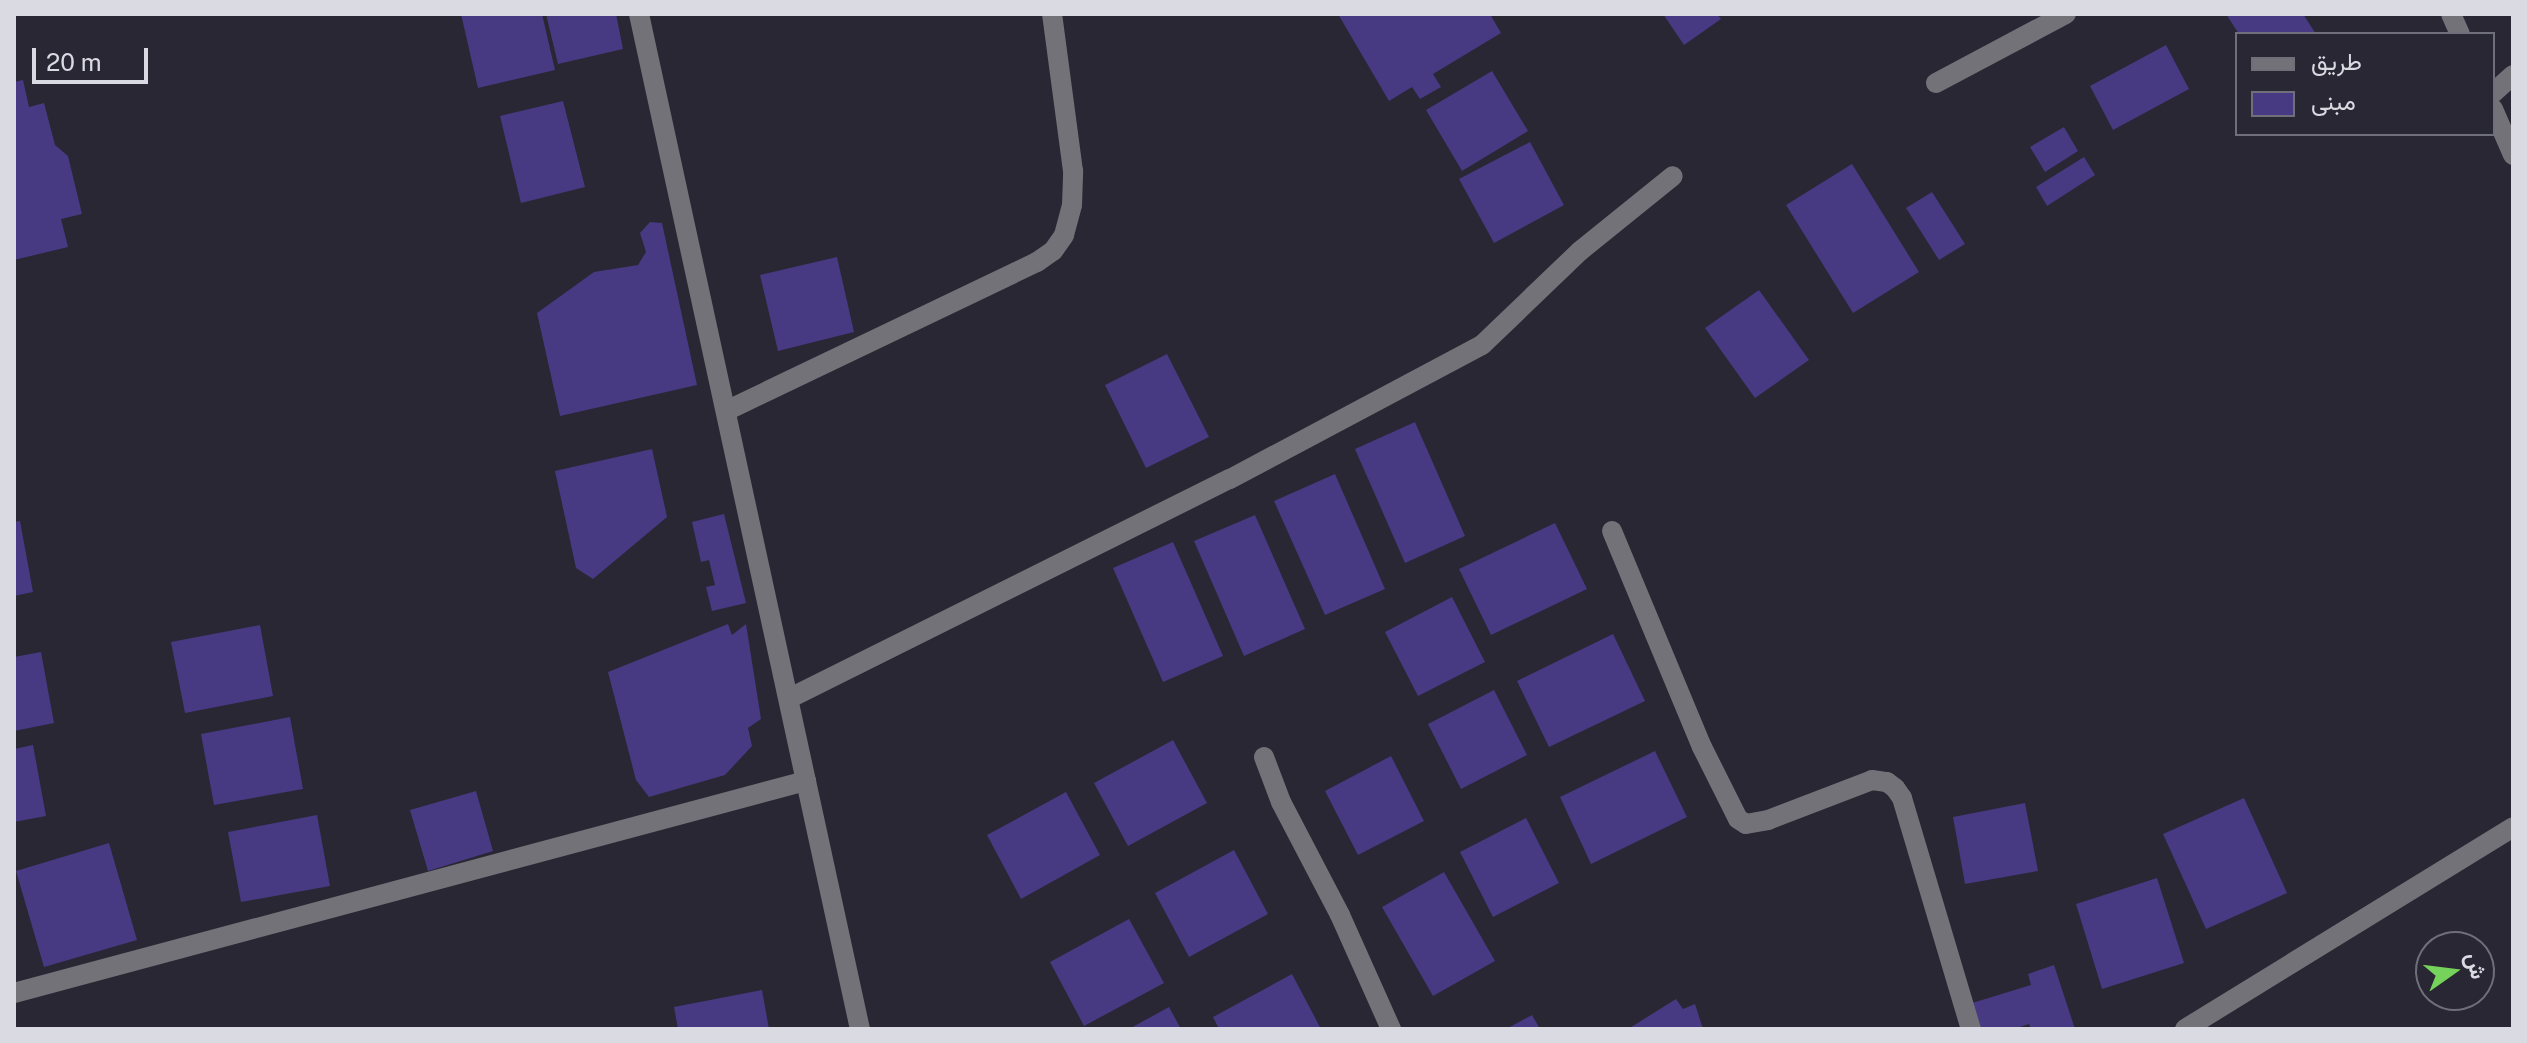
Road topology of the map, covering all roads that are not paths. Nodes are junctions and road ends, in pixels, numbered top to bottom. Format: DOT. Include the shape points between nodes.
graph roads {
  1 [pos="639,14"];
  2 [pos="1052,14"];
  3 [pos="2066,14"];
  4 [pos="2513,75"];
  5 [pos="1936,83"];
  6 [pos="2495,91"];
  7 [pos="2495,114"];
  8 [pos="2513,155"];
  9 [pos="1673,176"];
  10 [pos="728,410"];
  11 [pos="1612,531"];
  12 [pos="790,698"];
  13 [pos="1264,757"];
  14 [pos="806,781"];
  15 [pos="2513,827"];
  16 [pos="14,993"];
  17 [pos="860,1029"];
  18 [pos="1391,1029"];
  19 [pos="1971,1029"];
  20 [pos="2185,1029"];
  1 -- 10 [label="street"];
  2 -- 10 [label="street" via="1073,171 1072,205 1064,235 1053,251"];
  3 -- 5 [label="street"];
  4 -- 6 [label="street"];
  7 -- 8 [label="street"];
  9 -- 12 [label="street" via="1580,251 1482,345 1230,479"];
  10 -- 12 [label="street"];
  11 -- 19 [label="street" via="1702,747 1738,819 1746,824 1768,820 1872,780 1895,788"];
  12 -- 14 [label="street"];
  13 -- 18 [label="street"];
  14 -- 16 [label="street"];
  14 -- 17 [label="street"];
  15 -- 20 [label="street"];
}
